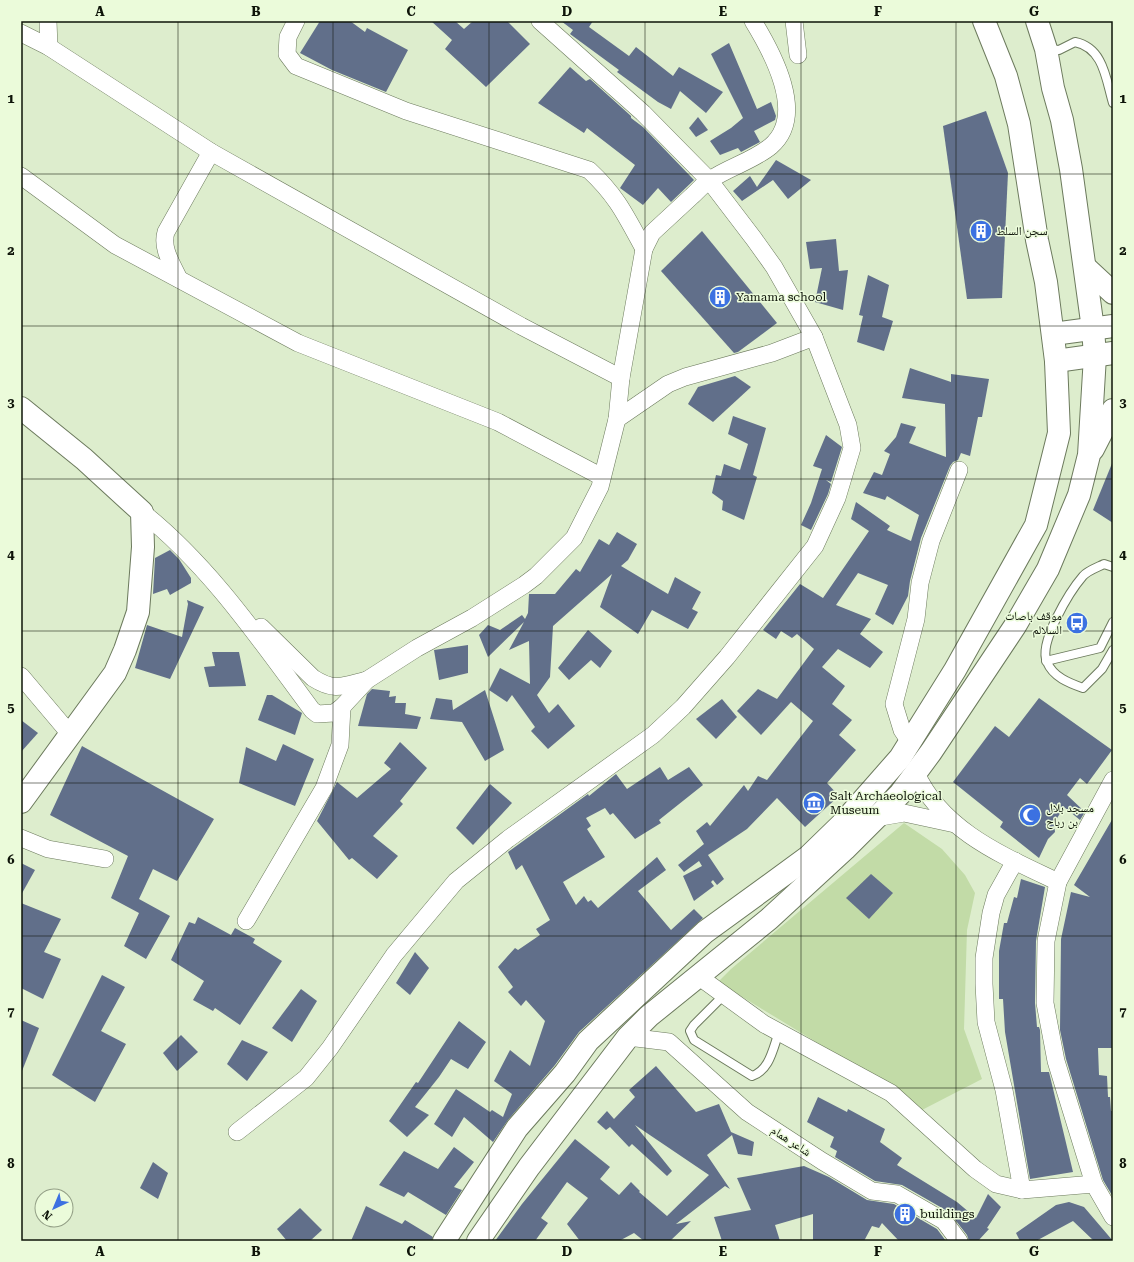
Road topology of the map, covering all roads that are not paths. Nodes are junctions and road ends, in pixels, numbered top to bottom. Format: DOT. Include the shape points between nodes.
graph roads {
  1 [pos="48,21"];
  2 [pos="296,21"];
  3 [pos="540,21"];
  4 [pos="753,21"];
  5 [pos="794,21"];
  6 [pos="984,21"];
  7 [pos="1037,21"];
  8 [pos="21,33"];
  9 [pos="48,47"];
  10 [pos="1046,49"];
  11 [pos="798,55"];
  12 [pos="1113,103"];
  13 [pos="210,152"];
  14 [pos="21,176"];
  15 [pos="709,180"];
  16 [pos="644,249"];
  17 [pos="1085,266"];
  18 [pos="179,279"];
  19 [pos="1113,293"];
  20 [pos="1103,328"];
  21 [pos="1053,334"];
  22 [pos="814,338"];
  23 [pos="1104,355"];
  24 [pos="1056,361"];
  25 [pos="621,378"];
  26 [pos="21,408"];
  27 [pos="1113,410"];
  28 [pos="618,419"];
  29 [pos="1089,455"];
  30 [pos="959,470"];
  31 [pos="602,477"];
  32 [pos="142,512"];
  33 [pos="1113,567"];
  34 [pos="222,592"];
  35 [pos="1113,622"];
  36 [pos="1113,650"];
  37 [pos="1046,661"];
  38 [pos="21,676"];
  39 [pos="367,680"];
  40 [pos="342,707"];
  41 [pos="70,734"];
  42 [pos="910,742"];
  43 [pos="916,773"];
  44 [pos="1113,780"];
  45 [pos="21,802"];
  46 [pos="875,818"];
  47 [pos="955,824"];
  48 [pos="21,838"];
  49 [pos="105,859"];
  50 [pos="1015,861"];
  51 [pos="1058,882"];
  52 [pos="246,921"];
  53 [pos="676,960"];
  54 [pos="698,976"];
  55 [pos="725,994"];
  56 [pos="779,1032"];
  57 [pos="628,1037"];
  58 [pos="237,1132"];
  59 [pos="1094,1184"];
  60 [pos="1022,1190"];
  61 [pos="1113,1217"];
  62 [pos="444,1241"];
  63 [pos="478,1241"];
  64 [pos="959,1241"];
  1 -- 9 [label="street"];
  2 -- 16 [label="street" via="288,37 287,54 296,66 406,111 589,170 612,193"];
  3 -- 15 [label="street" via="644,113"];
  4 -- 15 [label="street" via="780,77 787,98 787,115 782,131 772,145 759,155"];
  5 -- 11 [label="street"];
  6 -- 21 [label="main road" via="1006,76 1019,124"];
  7 -- 10 [label="main road"];
  8 -- 9 [label="street"];
  9 -- 13 [label="street"];
  10 -- 12 [label="lane" via="1059,50 1075,42 1091,50 1102,61"];
  10 -- 17 [label="main road" via="1071,169"];
  13 -- 18 [label="street" via="164,239 166,251"];
  13 -- 25 [label="street" via="521,326"];
  14 -- 18 [label="street" via="115,245"];
  15 -- 16 [label="street" via="652,233"];
  15 -- 22 [label="street" via="774,267"];
  16 -- 25 [label="street"];
  17 -- 19 [label="main road"];
  17 -- 20 [label="main road"];
  18 -- 31 [label="street" via="307,347 505,425"];
  20 -- 21 [label="main road"];
  20 -- 23 [label="main road"];
  21 -- 24 [label="main road"];
  22 -- 28 [label="street" via="674,382"];
  22 -- 58 [label="street" via="848,425 852,448 837,498 815,546 727,658 666,724 508,839 456,881 394,955 330,1048 306,1078"];
  23 -- 24 [label="main road"];
  23 -- 29 [label="main road"];
  24 -- 42 [label="main road" via="1059,433 1036,525 955,670"];
  25 -- 28 [label="street"];
  26 -- 32 [label="main road" via="84,459"];
  27 -- 29 [label="main road"];
  28 -- 31 [label="street"];
  29 -- 43 [label="main road" via="1079,494 1048,569 1015,626"];
  30 -- 42 [label="street" via="931,541 920,583 916,619 894,704 902,730"];
  31 -- 39 [label="street" via="594,500 574,538 536,576 472,618 417,648"];
  32 -- 34 [label="street" via="171,536"];
  32 -- 41 [label="main road" via="143,547 138,612 115,673"];
  33 -- 37 [label="lane" via="1104,564 1084,575 1050,631 1046,644"];
  34 -- 39 [label="street" via="318,681 330,687 338,687"];
  34 -- 40 [label="street" via="312,710 317,714 325,714"];
  35 -- 37 [label="lane" via="1100,648"];
  36 -- 37 [label="lane" via="1102,669 1083,688 1062,680"];
  38 -- 41 [label="street"];
  39 -- 40 [label="street"];
  40 -- 52 [label="street" via="340,745 324,788"];
  41 -- 45 [label="main road"];
  42 -- 53 [label="main road" via="900,758 842,824 808,857 705,932"];
  43 -- 46 [label="main road" via="900,794"];
  43 -- 47 [label="street" via="924,791"];
  44 -- 51 [label="street"];
  46 -- 47 [label="street" via="904,813"];
  46 -- 54 [label="main road" via="768,919"];
  47 -- 50 [label="street" via="992,850"];
  48 -- 49 [label="street" via="48,849"];
  50 -- 51 [label="street"];
  50 -- 60 [label="street" via="996,895 990,913 984,958 984,984 986,1022 1004,1090"];
  51 -- 59 [label="street" via="1046,941 1045,1004 1056,1061"];
  53 -- 54 [label="main road"];
  53 -- 62 [label="main road" via="588,1041 565,1073 517,1128"];
  54 -- 55 [label="street"];
  54 -- 57 [label="main road" via="649,1016"];
  55 -- 56 [label="street" via="751,1015"];
  55 -- 56 [label="lane" via="694,1025 690,1031 694,1040 752,1076 767,1065"];
  56 -- 60 [label="street" via="882,1087 904,1103 985,1178 1003,1186"];
  57 -- 63 [label="main road" via="529,1167"];
  57 -- 64 [label="street, شاعر همام" via="670,1042 747,1112 872,1191 897,1194 944,1221"];
  59 -- 60 [label="street"];
  59 -- 61 [label="street"];
}
